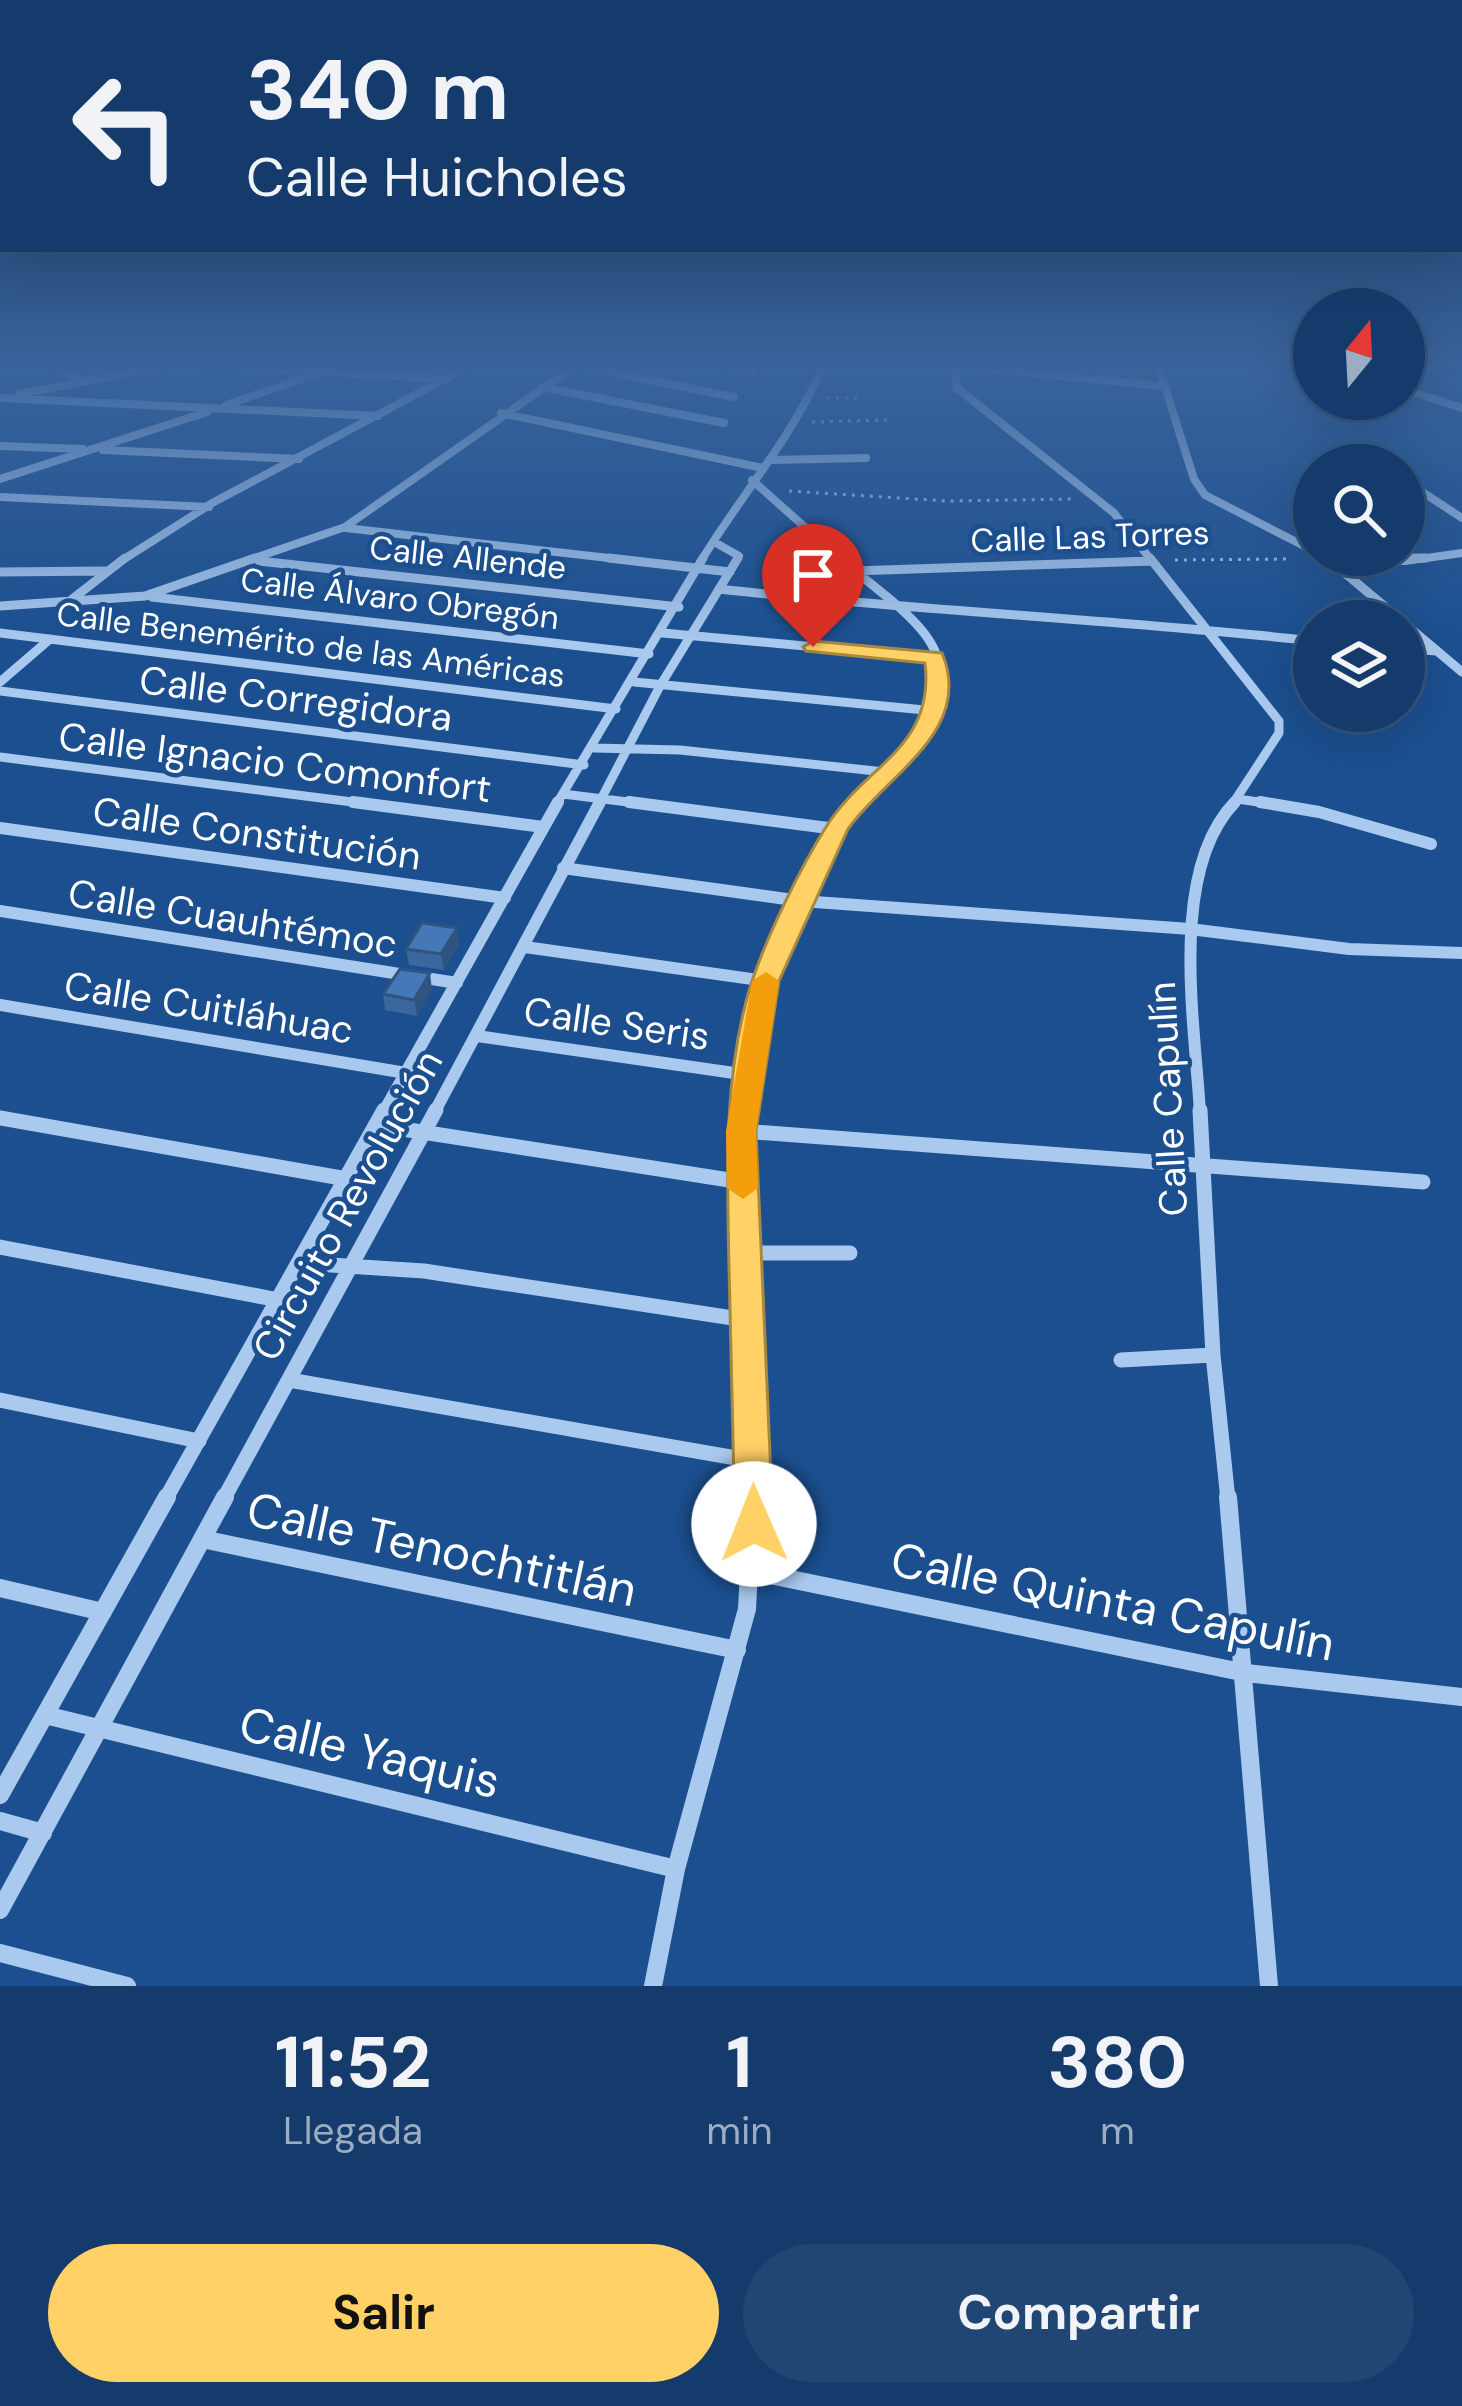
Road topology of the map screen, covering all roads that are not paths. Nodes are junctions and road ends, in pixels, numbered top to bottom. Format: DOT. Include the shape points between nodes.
graph roads {
  1 [pos="65,458"];
  2 [pos="274,458"];
  3 [pos="440,458"];
  4 [pos="693,458"];
  5 [pos="773,458"];
  6 [pos="866,458"];
  7 [pos="1045,458"];
  8 [pos="1187,458"];
  9 [pos="302,459"];
  10 [pos="763,474"];
  11 [pos="0,479"];
  12 [pos="1425,494"];
  13 [pos="0,497"];
  14 [pos="212,507"];
  15 [pos="1462,518"];
  16 [pos="345,527"];
  17 [pos="1293,540"];
  18 [pos="716,543"];
  19 [pos="1462,553"];
  20 [pos="1425,558"];
  21 [pos="251,560"];
  22 [pos="1152,561"];
  23 [pos="701,568"];
  24 [pos="105,571"];
  25 [pos="853,571"];
  26 [pos="0,572"];
  27 [pos="730,572"];
  28 [pos="1347,576"];
  29 [pos="719,589"];
  30 [pos="145,596"];
  31 [pos="1376,600"];
  32 [pos="70,601"];
  33 [pos="0,606"];
  34 [pos="679,608"];
  35 [pos="892,608"];
  36 [pos="1204,632"];
  37 [pos="0,633"];
  38 [pos="663,633"];
  39 [pos="691,636"];
  40 [pos="50,639"];
  41 [pos="1293,639"];
  42 [pos="1425,640"];
  43 [pos="1425,650"];
  44 [pos="1438,651"];
  45 [pos="649,654"];
  46 [pos="935,658"];
  47 [pos="1462,672"];
  48 [pos="634,682"];
  49 [pos="0,686"];
  50 [pos="661,686"];
  51 [pos="616,709"];
  52 [pos="934,711"];
  53 [pos="594,748"];
  54 [pos="630,748"];
  55 [pos="0,757"];
  56 [pos="584,765"];
  57 [pos="894,773"];
  58 [pos="562,794"];
  59 [pos="601,799"];
  60 [pos="1238,799"];
  61 [pos="543,827"];
  62 [pos="0,828"];
  63 [pos="836,829"];
  64 [pos="1431,844"];
  65 [pos="563,868"];
  66 [pos="506,898"];
  67 [pos="801,901"];
  68 [pos="0,911"];
  69 [pos="1190,929"];
  70 [pos="525,947"];
  71 [pos="1462,953"];
  72 [pos="766,981"];
  73 [pos="457,983"];
  74 [pos="0,1005"];
  75 [pos="477,1036"];
  76 [pos="406,1073"];
  77 [pos="748,1075"];
  78 [pos="0,1118"];
  79 [pos="377,1125"];
  80 [pos="741,1131"];
  81 [pos="423,1134"];
  82 [pos="1205,1169"];
  83 [pos="347,1179"];
  84 [pos="1423,1181"];
  85 [pos="742,1182"];
  86 [pos="0,1247"];
  87 [pos="747,1253"];
  88 [pos="850,1253"];
  89 [pos="300,1263"];
  90 [pos="349,1267"];
  91 [pos="279,1300"];
  92 [pos="746,1320"];
  93 [pos="1213,1355"];
  94 [pos="1121,1360"];
  95 [pos="289,1380"];
  96 [pos="0,1400"];
  97 [pos="199,1442"];
  98 [pos="753,1461"];
  99 [pos="202,1539"];
  100 [pos="751,1571"];
  101 [pos="0,1588"];
  102 [pos="104,1612"];
  103 [pos="737,1650"];
  104 [pos="1246,1673"];
  105 [pos="1462,1697"];
  106 [pos="45,1715"];
  107 [pos="98,1730"];
  108 [pos="0,1796"];
  109 [pos="0,1821"];
  110 [pos="43,1833"];
  111 [pos="676,1868"];
  112 [pos="0,1910"];
  113 [pos="0,1954"];
  114 [pos="127,1986"];
  115 [pos="653,1986"];
  116 [pos="1269,1986"];
  1 -- 11 [label="street"];
  2 -- 9 [label="street"];
  3 -- 16 [label="street"];
  4 -- 10 [label="street"];
  5 -- 10 [label="street, Circuito Revolución"];
  6 -- 10 [label="street"];
  7 -- 22 [label="street, Calle Capulín" via="1100,501"];
  8 -- 17 [label="street" via="1205,494"];
  9 -- 14 [label="street"];
  10 -- 18 [label="street, Circuito Revolución"];
  10 -- 25 [label="street"];
  12 -- 15 [label="street"];
  13 -- 14 [label="street"];
  14 -- 24 [label="street"];
  16 -- 21 [label="street"];
  16 -- 23 [label="street"];
  18 -- 23 [label="street, Circuito Revolución"];
  18 -- 27 [label="street" via="739,556"];
  19 -- 20 [label="street"];
  21 -- 30 [label="street"];
  21 -- 34 [label="street, Calle Allende"];
  22 -- 25 [label="street, Calle Las Torres"];
  22 -- 36 [label="street, Calle Capulín"];
  23 -- 27 [label="street"];
  23 -- 34 [label="street, Circuito Revolución"];
  24 -- 26 [label="street"];
  24 -- 32 [label="street"];
  25 -- 35 [label="street"];
  27 -- 29 [label="street, Circuito Revolución"];
  28 -- 31 [label="street"];
  29 -- 35 [label="street"];
  29 -- 39 [label="street, Circuito Revolución"];
  30 -- 32 [label="street"];
  30 -- 45 [label="street, Calle Álvaro Obregón"];
  32 -- 33 [label="street"];
  34 -- 38 [label="street, Circuito Revolución"];
  35 -- 36 [label="street" via="1018,611"];
  35 -- 46 [label="street" via="926,635"];
  36 -- 41 [label="street"];
  36 -- 60 [label="street, Calle Capulín" via="1280,721"];
  37 -- 40 [label="street, Calle Benemérito de las Américas"];
  38 -- 39 [label="street"];
  38 -- 45 [label="street, Circuito Revolución"];
  39 -- 46 [label="street"];
  39 -- 50 [label="street, Circuito Revolución"];
  40 -- 49 [label="street"];
  40 -- 51 [label="street, Calle Benemérito de las Américas"];
  42 -- 44 [label="street"];
  43 -- 44 [label="street"];
  44 -- 47 [label="street"];
  45 -- 48 [label="street, Circuito Revolución"];
  46 -- 52 [label="street"];
  48 -- 50 [label="street"];
  48 -- 51 [label="street, Circuito Revolución"];
  49 -- 56 [label="street, Calle Corregidora"];
  50 -- 52 [label="street"];
  50 -- 54 [label="street, Circuito Revolución"];
  51 -- 53 [label="street, Circuito Revolución"];
  52 -- 57 [label="street"];
  53 -- 54 [label="street"];
  53 -- 56 [label="street, Circuito Revolución"];
  54 -- 57 [label="street"];
  54 -- 59 [label="street, Circuito Revolución"];
  55 -- 61 [label="street, Calle Ignacio Comonfort"];
  56 -- 58 [label="street, Circuito Revolución"];
  57 -- 63 [label="street"];
  58 -- 59 [label="street"];
  58 -- 61 [label="street, Circuito Revolución"];
  59 -- 63 [label="street"];
  59 -- 65 [label="street, Circuito Revolución"];
  60 -- 64 [label="street"];
  60 -- 69 [label="street, Calle Capulín" via="1212,826"];
  61 -- 66 [label="street, Circuito Revolución"];
  62 -- 66 [label="street, Calle Constitución"];
  63 -- 67 [label="street"];
  65 -- 67 [label="street"];
  65 -- 70 [label="street, Circuito Revolución"];
  66 -- 73 [label="street, Circuito Revolución"];
  67 -- 69 [label="street"];
  67 -- 72 [label="street"];
  68 -- 73 [label="street, Calle Cuauhtémoc"];
  69 -- 71 [label="street"];
  69 -- 82 [label="street, Calle Capulín"];
  70 -- 72 [label="street"];
  70 -- 75 [label="street, Circuito Revolución"];
  72 -- 77 [label="street"];
  73 -- 76 [label="street, Circuito Revolución"];
  74 -- 76 [label="street, Calle Cuitláhuac"];
  75 -- 77 [label="street, Calle Seris"];
  75 -- 81 [label="street, Circuito Revolución"];
  76 -- 79 [label="street, Circuito Revolución"];
  77 -- 80 [label="street"];
  78 -- 83 [label="street"];
  79 -- 81 [label="street"];
  79 -- 83 [label="street, Circuito Revolución"];
  80 -- 82 [label="street"];
  80 -- 85 [label="street"];
  81 -- 85 [label="street"];
  81 -- 90 [label="street, Circuito Revolución"];
  82 -- 84 [label="street"];
  82 -- 93 [label="street, Calle Capulín"];
  83 -- 89 [label="street, Circuito Revolución"];
  85 -- 87 [label="street"];
  86 -- 91 [label="street"];
  87 -- 88 [label="street"];
  87 -- 92 [label="street"];
  89 -- 90 [label="street"];
  89 -- 91 [label="street, Circuito Revolución"];
  90 -- 92 [label="street" via="424,1270"];
  90 -- 95 [label="street, Circuito Revolución"];
  91 -- 97 [label="street, Circuito Revolución"];
  92 -- 98 [label="street"];
  93 -- 94 [label="street"];
  93 -- 104 [label="street, Calle Capulín"];
  95 -- 98 [label="street"];
  95 -- 99 [label="street, Circuito Revolución"];
  96 -- 97 [label="street"];
  97 -- 102 [label="street, Circuito Revolución"];
  98 -- 100 [label="street"];
  99 -- 103 [label="street, Calle Tenochtitlán"];
  99 -- 107 [label="street, Circuito Revolución"];
  100 -- 103 [label="street"];
  100 -- 104 [label="street, Calle Quinta Capulín"];
  101 -- 102 [label="street"];
  102 -- 106 [label="street, Circuito Revolución"];
  103 -- 111 [label="street"];
  104 -- 105 [label="street, Calle Quinta Capulín"];
  104 -- 116 [label="street, Calle Capulín"];
  106 -- 107 [label="street, Calle Yaquis"];
  106 -- 108 [label="street, Circuito Revolución"];
  107 -- 110 [label="street, Circuito Revolución"];
  107 -- 111 [label="street, Calle Yaquis"];
  109 -- 110 [label="street"];
  110 -- 112 [label="street, Circuito Revolución"];
  111 -- 115 [label="street"];
  113 -- 114 [label="street"];
}
